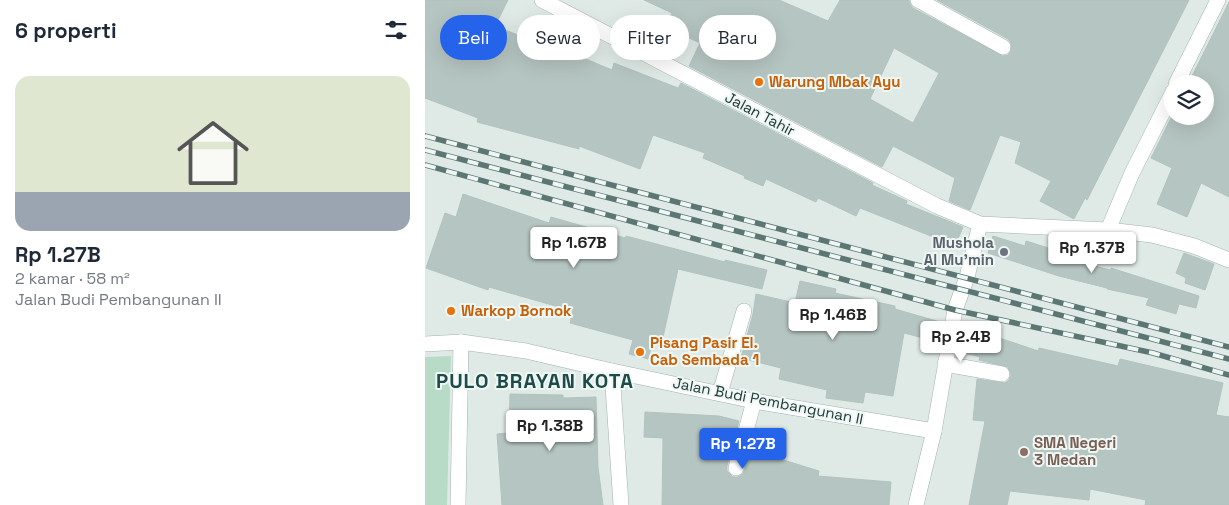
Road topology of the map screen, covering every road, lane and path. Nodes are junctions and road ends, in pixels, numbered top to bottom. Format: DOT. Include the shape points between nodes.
graph roads {
  1 [pos="542,0"];
  2 [pos="918,0"];
  3 [pos="1218,0"];
  4 [pos="1003,47"];
  5 [pos="1181,75"];
  6 [pos="1164,110"];
  7 [pos="980,224"];
  8 [pos="1108,230"];
  9 [pos="1229,260"];
  10 [pos="744,311"];
  11 [pos="461,342"];
  12 [pos="425,344"];
  13 [pos="945,364"];
  14 [pos="612,371"];
  15 [pos="1002,374"];
  16 [pos="720,393"];
  17 [pos="754,401"];
  18 [pos="933,431"];
  19 [pos="736,468"];
  20 [pos="458,505"];
  21 [pos="621,505"];
  22 [pos="916,505"];
  1 -- 7 [label="street, Jalan Tahir" via="937,206"];
  2 -- 4 [label="street"];
  3 -- 5 [label="street"];
  6 -- 8 [label="street"];
  7 -- 8 [label="street"];
  7 -- 13 [label="street" via="955,310"];
  8 -- 9 [label="street" via="1153,235"];
  10 -- 16 [label="street"];
  11 -- 12 [label="street, Jalan Budi Pembangunan II"];
  11 -- 14 [label="street, Jalan Budi Pembangunan II" via="526,351"];
  11 -- 20 [label="street"];
  13 -- 15 [label="street"];
  13 -- 18 [label="street"];
  14 -- 16 [label="street, Jalan Budi Pembangunan II"];
  14 -- 21 [label="street"];
  16 -- 17 [label="street, Jalan Budi Pembangunan II"];
  17 -- 18 [label="street, Jalan Budi Pembangunan II"];
  17 -- 19 [label="street"];
  18 -- 22 [label="street"];
}
